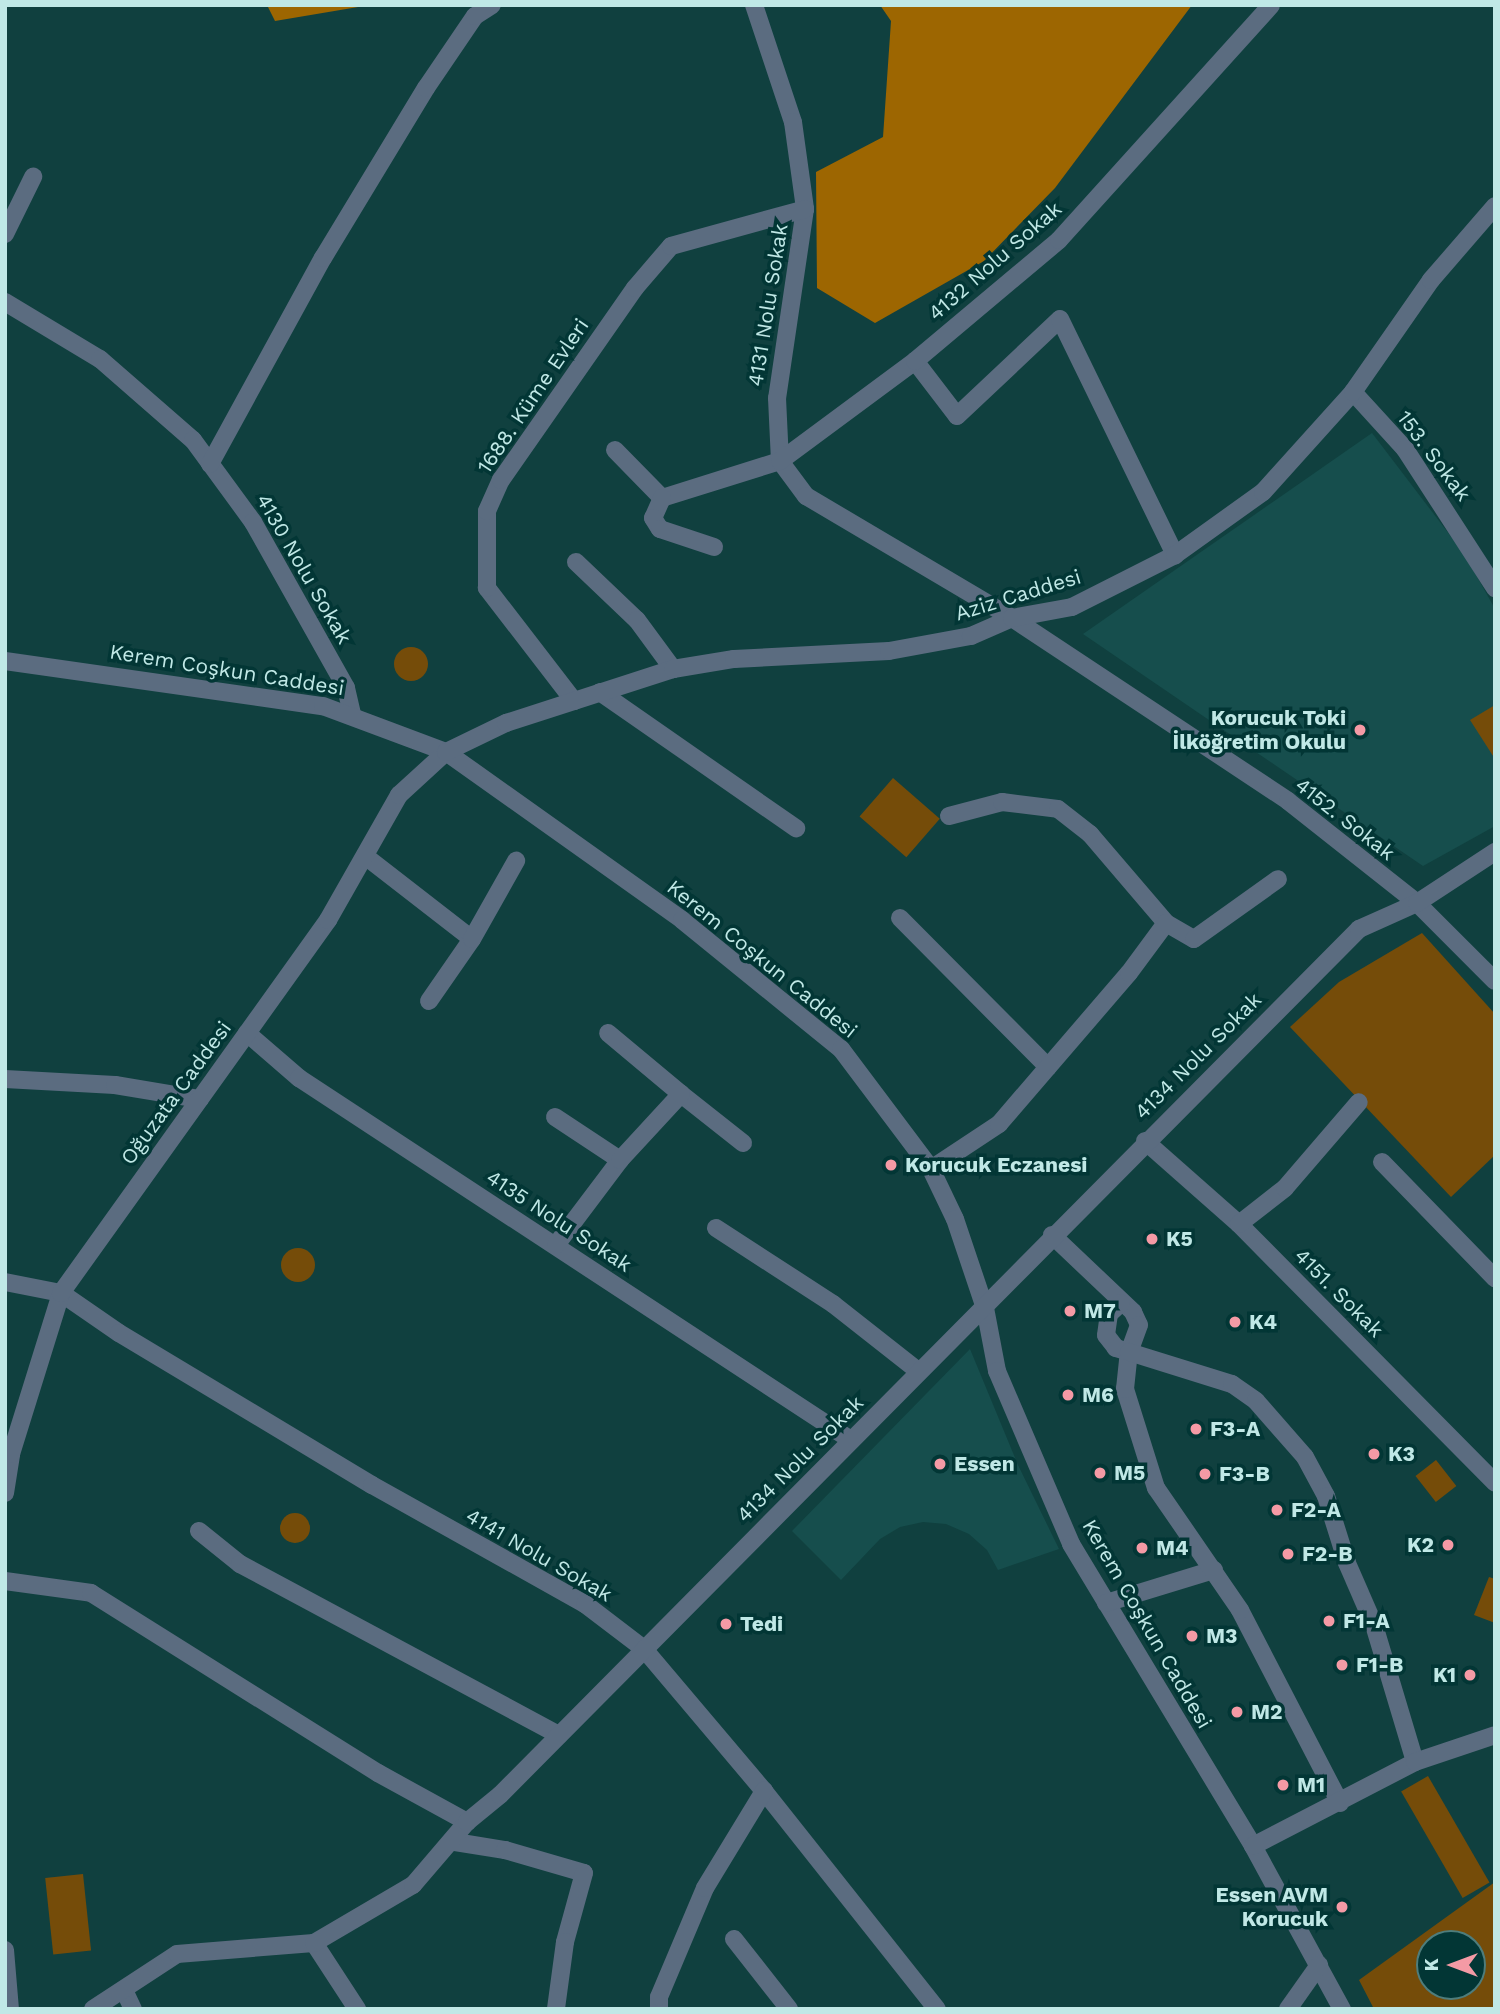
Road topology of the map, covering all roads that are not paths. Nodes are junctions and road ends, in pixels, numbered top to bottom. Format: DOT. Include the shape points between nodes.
graph roads {
  1 [pos="492,5"];
  2 [pos="754,5"];
  3 [pos="1270,5"];
  4 [pos="33,177"];
  5 [pos="1495,206"];
  6 [pos="805,209"];
  7 [pos="5,234"];
  8 [pos="5,302"];
  9 [pos="915,361"];
  10 [pos="1353,392"];
  11 [pos="615,450"];
  12 [pos="780,461"];
  13 [pos="210,464"];
  14 [pos="662,498"];
  15 [pos="714,547"];
  16 [pos="1175,555"];
  17 [pos="576,562"];
  18 [pos="1495,587"];
  19 [pos="1013,618"];
  20 [pos="5,662"];
  21 [pos="673,669"];
  22 [pos="600,692"];
  23 [pos="574,701"];
  24 [pos="352,713"];
  25 [pos="446,752"];
  26 [pos="949,817"];
  27 [pos="796,828"];
  28 [pos="1495,852"];
  29 [pos="365,856"];
  30 [pos="516,861"];
  31 [pos="1278,879"];
  32 [pos="1417,903"];
  33 [pos="900,918"];
  34 [pos="1166,923"];
  35 [pos="472,939"];
  36 [pos="1495,981"];
  37 [pos="429,1002"];
  38 [pos="608,1032"];
  39 [pos="247,1033"];
  40 [pos="1048,1067"];
  41 [pos="5,1079"];
  42 [pos="681,1094"];
  43 [pos="200,1099"];
  44 [pos="1359,1102"];
  45 [pos="555,1117"];
  46 [pos="1145,1141"];
  47 [pos="743,1143"];
  48 [pos="620,1160"];
  49 [pos="1382,1162"];
  50 [pos="930,1169"];
  51 [pos="1239,1224"];
  52 [pos="716,1228"];
  53 [pos="1052,1235"];
  54 [pos="555,1245"];
  55 [pos="1495,1278"];
  56 [pos="5,1282"];
  57 [pos="61,1293"];
  58 [pos="1121,1303"];
  59 [pos="985,1308"];
  60 [pos="1129,1352"];
  61 [pos="919,1371"];
  62 [pos="852,1440"];
  63 [pos="1495,1483"];
  64 [pos="5,1493"];
  65 [pos="199,1531"];
  66 [pos="1214,1570"];
  67 [pos="5,1581"];
  68 [pos="1107,1604"];
  69 [pos="644,1649"];
  70 [pos="559,1735"];
  71 [pos="1495,1735"];
  72 [pos="1415,1762"];
  73 [pos="764,1791"];
  74 [pos="1347,1806"];
  75 [pos="467,1822"];
  76 [pos="455,1842"];
  77 [pos="1253,1846"];
  78 [pos="734,1939"];
  79 [pos="314,1943"];
  80 [pos="5,1950"];
  81 [pos="1319,1965"];
  82 [pos="124,1990"];
  83 [pos="10,2009"];
  84 [pos="93,2009"];
  85 [pos="133,2009"];
  86 [pos="357,2009"];
  87 [pos="556,2009"];
  88 [pos="659,2009"];
  89 [pos="789,2009"];
  90 [pos="937,2009"];
  91 [pos="1288,2009"];
  92 [pos="1342,2009"];
  1 -- 13 [label="street" via="475,16 426,88 323,258"];
  2 -- 6 [label="street, 4131 Nolu Sokak" via="793,122"];
  3 -- 9 [label="street, 4132 Nolu Sokak" via="1059,240"];
  4 -- 7 [label="street"];
  5 -- 10 [label="street, Aziz Caddesi" via="1431,280"];
  6 -- 12 [label="street, 4131 Nolu Sokak" via="777,398"];
  6 -- 23 [label="street, 1688. Küme Evleri" via="671,246 635,288 501,480 486,511 487,588"];
  8 -- 13 [label="street, 4130 Nolu Sokak" via="100,359 193,440"];
  9 -- 12 [label="street, 4132 Nolu Sokak"];
  9 -- 16 [label="street" via="957,416 1060,319"];
  10 -- 16 [label="street, Aziz Caddesi" via="1263,492"];
  10 -- 18 [label="street, 153. Sokak" via="1405,449"];
  11 -- 14 [label="street"];
  12 -- 14 [label="street, 4132 Nolu Sokak"];
  12 -- 19 [label="street" via="806,496"];
  13 -- 24 [label="street, 4130 Nolu Sokak" via="253,522 346,688"];
  14 -- 15 [label="street" via="653,518 660,529"];
  16 -- 19 [label="street, Aziz Caddesi" via="1072,607"];
  17 -- 21 [label="street" via="637,620"];
  19 -- 21 [label="street, Aziz Caddesi" via="971,636 889,651 734,659"];
  19 -- 32 [label="street, 4152. Sokak" via="1288,802"];
  20 -- 24 [label="street, Kerem Coşkun Caddesi" via="128,676"];
  21 -- 22 [label="street, Aziz Caddesi"];
  22 -- 23 [label="street, Aziz Caddesi"];
  22 -- 27 [label="street"];
  23 -- 25 [label="street, Aziz Caddesi" via="506,723"];
  24 -- 25 [label="street, Kerem Coşkun Caddesi"];
  25 -- 29 [label="street, Oğuzata Caddesi" via="399,795"];
  25 -- 50 [label="street, Kerem Coşkun Caddesi" via="682,920 841,1049"];
  26 -- 34 [label="street" via="1002,802 1058,809 1090,834"];
  28 -- 32 [label="street, 4134 Nolu Sokak"];
  29 -- 35 [label="street"];
  29 -- 39 [label="street, Oğuzata Caddesi" via="328,920"];
  30 -- 35 [label="street"];
  31 -- 34 [label="street" via="1194,939"];
  32 -- 36 [label="street, 4152. Sokak"];
  32 -- 46 [label="street, 4134 Nolu Sokak" via="1359,929"];
  33 -- 40 [label="street"];
  34 -- 40 [label="street"];
  35 -- 37 [label="street"];
  38 -- 42 [label="street"];
  39 -- 43 [label="street, Oğuzata Caddesi"];
  39 -- 54 [label="street, 4135 Nolu Sokak" via="299,1078"];
  40 -- 50 [label="street" via="999,1124"];
  41 -- 43 [label="street" via="115,1085"];
  42 -- 47 [label="street"];
  42 -- 48 [label="street"];
  43 -- 57 [label="street, Oğuzata Caddesi"];
  44 -- 51 [label="street" via="1285,1188"];
  45 -- 48 [label="street"];
  46 -- 51 [label="street, 4151. Sokak"];
  46 -- 53 [label="street, 4134 Nolu Sokak"];
  48 -- 54 [label="street"];
  49 -- 55 [label="street"];
  50 -- 59 [label="street, Kerem Coşkun Caddesi" via="955,1219"];
  51 -- 63 [label="street, 4151. Sokak"];
  52 -- 61 [label="street" via="833,1304"];
  53 -- 58 [label="street"];
  53 -- 59 [label="street, 4134 Nolu Sokak"];
  54 -- 62 [label="street, 4135 Nolu Sokak"];
  56 -- 57 [label="street, 4141 Nolu Sokak"];
  57 -- 64 [label="street, Oğuzata Caddesi" via="11,1454"];
  57 -- 69 [label="street, 4141 Nolu Sokak" via="119,1333 372,1485 585,1604"];
  58 -- 60 [label="street" via="1133,1312 1139,1325"];
  58 -- 60 [label="street" via="1109,1314 1106,1335 1116,1348"];
  59 -- 61 [label="street, 4134 Nolu Sokak"];
  59 -- 68 [label="street, Kerem Coşkun Caddesi" via="997,1371 1071,1544"];
  60 -- 66 [label="street" via="1125,1389 1156,1488"];
  60 -- 72 [label="street" via="1232,1384 1256,1401 1305,1457 1326,1496 1346,1563 1374,1625"];
  61 -- 62 [label="street, 4134 Nolu Sokak"];
  62 -- 69 [label="street, 4134 Nolu Sokak"];
  65 -- 70 [label="street" via="240,1564"];
  66 -- 68 [label="street"];
  66 -- 74 [label="street"];
  67 -- 75 [label="street" via="91,1593 378,1773"];
  68 -- 77 [label="street, Kerem Coşkun Caddesi"];
  69 -- 70 [label="street, 4134 Nolu Sokak"];
  69 -- 73 [label="street, 4141 Nolu Sokak"];
  70 -- 75 [label="street, 4134 Nolu Sokak"];
  71 -- 72 [label="street"];
  72 -- 74 [label="street"];
  73 -- 88 [label="street" via="705,1888 659,1997"];
  73 -- 90 [label="street, 4141 Nolu Sokak"];
  74 -- 77 [label="street"];
  75 -- 76 [label="street, 4134 Nolu Sokak"];
  76 -- 79 [label="street, 4134 Nolu Sokak" via="413,1885"];
  76 -- 87 [label="street" via="505,1850 584,1873 565,1942"];
  77 -- 81 [label="street, Kerem Coşkun Caddesi"];
  78 -- 89 [label="street"];
  79 -- 82 [label="street, 4134 Nolu Sokak" via="177,1954"];
  79 -- 86 [label="street"];
  80 -- 83 [label="street"];
  81 -- 91 [label="street"];
  81 -- 92 [label="street, Kerem Coşkun Caddesi"];
  82 -- 84 [label="street, 4134 Nolu Sokak"];
  82 -- 85 [label="street"];
}
